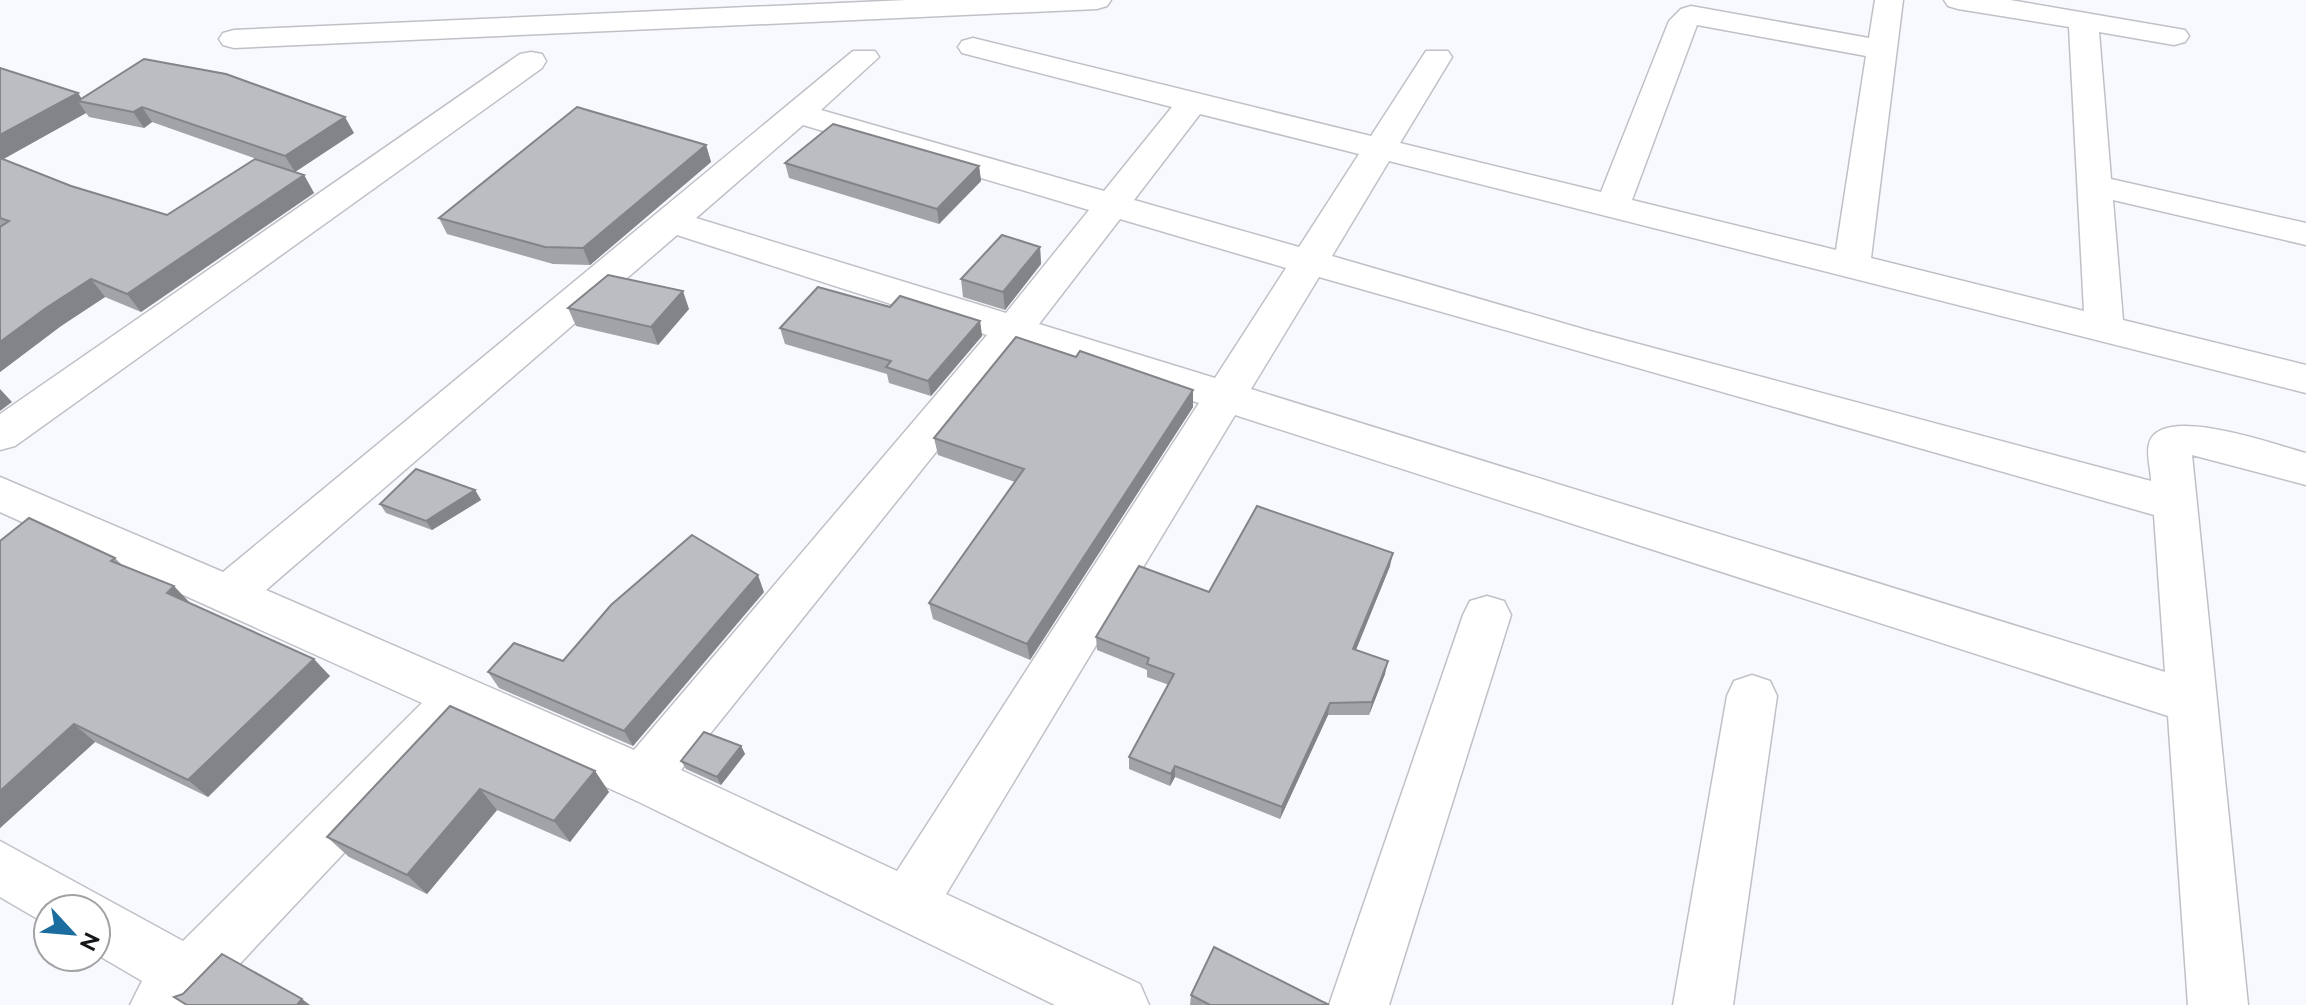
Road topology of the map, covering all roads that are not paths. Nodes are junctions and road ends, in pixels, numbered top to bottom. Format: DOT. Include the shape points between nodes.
graph roads {
  1 [pos="1097,0"];
  2 [pos="1889,0"];
  3 [pos="1958,0"];
  4 [pos="946,4"];
  5 [pos="2083,21"];
  6 [pos="2174,36"];
  7 [pos="234,39"];
  8 [pos="973,47"];
  9 [pos="1882,50"];
  10 [pos="864,57"];
  11 [pos="1437,57"];
  12 [pos="531,61"];
  13 [pos="1192,103"];
  14 [pos="796,113"];
  15 [pos="1380,147"];
  16 [pos="2095,186"];
  17 [pos="1613,205"];
  18 [pos="1112,206"];
  19 [pos="670,221"];
  20 [pos="2306,234"];
  21 [pos="1309,263"];
  22 [pos="1852,264"];
  23 [pos="2104,328"];
  24 [pos="1014,329"];
  25 [pos="2306,379"];
  26 [pos="1227,395"];
  27 [pos="0,435"];
  28 [pos="2306,469"];
  29 [pos="0,493"];
  30 [pos="2175,504"];
  31 [pos="229,594"];
  32 [pos="1487,615"];
  33 [pos="1752,696"];
  34 [pos="460,698"];
  35 [pos="2192,702"];
  36 [pos="642,779"];
  37 [pos="0,867"];
  38 [pos="45,893"];
  39 [pos="908,904"];
  40 [pos="112,937"];
  41 [pos="174,991"];
  42 [pos="1119,1005"];
  43 [pos="1359,1005"];
  44 [pos="1703,1005"];
  45 [pos="2218,1005"];
  1 -- 4 [label="street"];
  2 -- 9 [label="street"];
  3 -- 5 [label="street"];
  4 -- 7 [label="street"];
  5 -- 6 [label="street"];
  5 -- 16 [label="street"];
  8 -- 13 [label="street"];
  9 -- 17 [label="street" via="1691,15 1684,21"];
  9 -- 22 [label="street"];
  10 -- 14 [label="street"];
  11 -- 15 [label="street"];
  12 -- 27 [label="street"];
  13 -- 15 [label="street"];
  13 -- 18 [label="street"];
  14 -- 18 [label="street"];
  14 -- 19 [label="street"];
  15 -- 17 [label="street"];
  15 -- 21 [label="street"];
  16 -- 20 [label="street"];
  16 -- 23 [label="street"];
  17 -- 22 [label="street"];
  18 -- 21 [label="street"];
  18 -- 24 [label="street"];
  19 -- 24 [label="street"];
  19 -- 31 [label="street"];
  21 -- 26 [label="street"];
  21 -- 30 [label="street"];
  22 -- 23 [label="street"];
  23 -- 25 [label="street"];
  24 -- 26 [label="street"];
  24 -- 36 [label="street"];
  26 -- 35 [label="street"];
  26 -- 39 [label="street"];
  28 -- 30 [label="street" via="2181,438 2170,444"];
  29 -- 31 [label="street"];
  30 -- 35 [label="street"];
  31 -- 34 [label="street"];
  32 -- 43 [label="street"];
  33 -- 44 [label="street"];
  34 -- 36 [label="street"];
  34 -- 41 [label="street"];
  35 -- 45 [label="street"];
  36 -- 39 [label="street"];
  37 -- 38 [label="street"];
  39 -- 42 [label="street"];
  40 -- 41 [label="street"];
}
